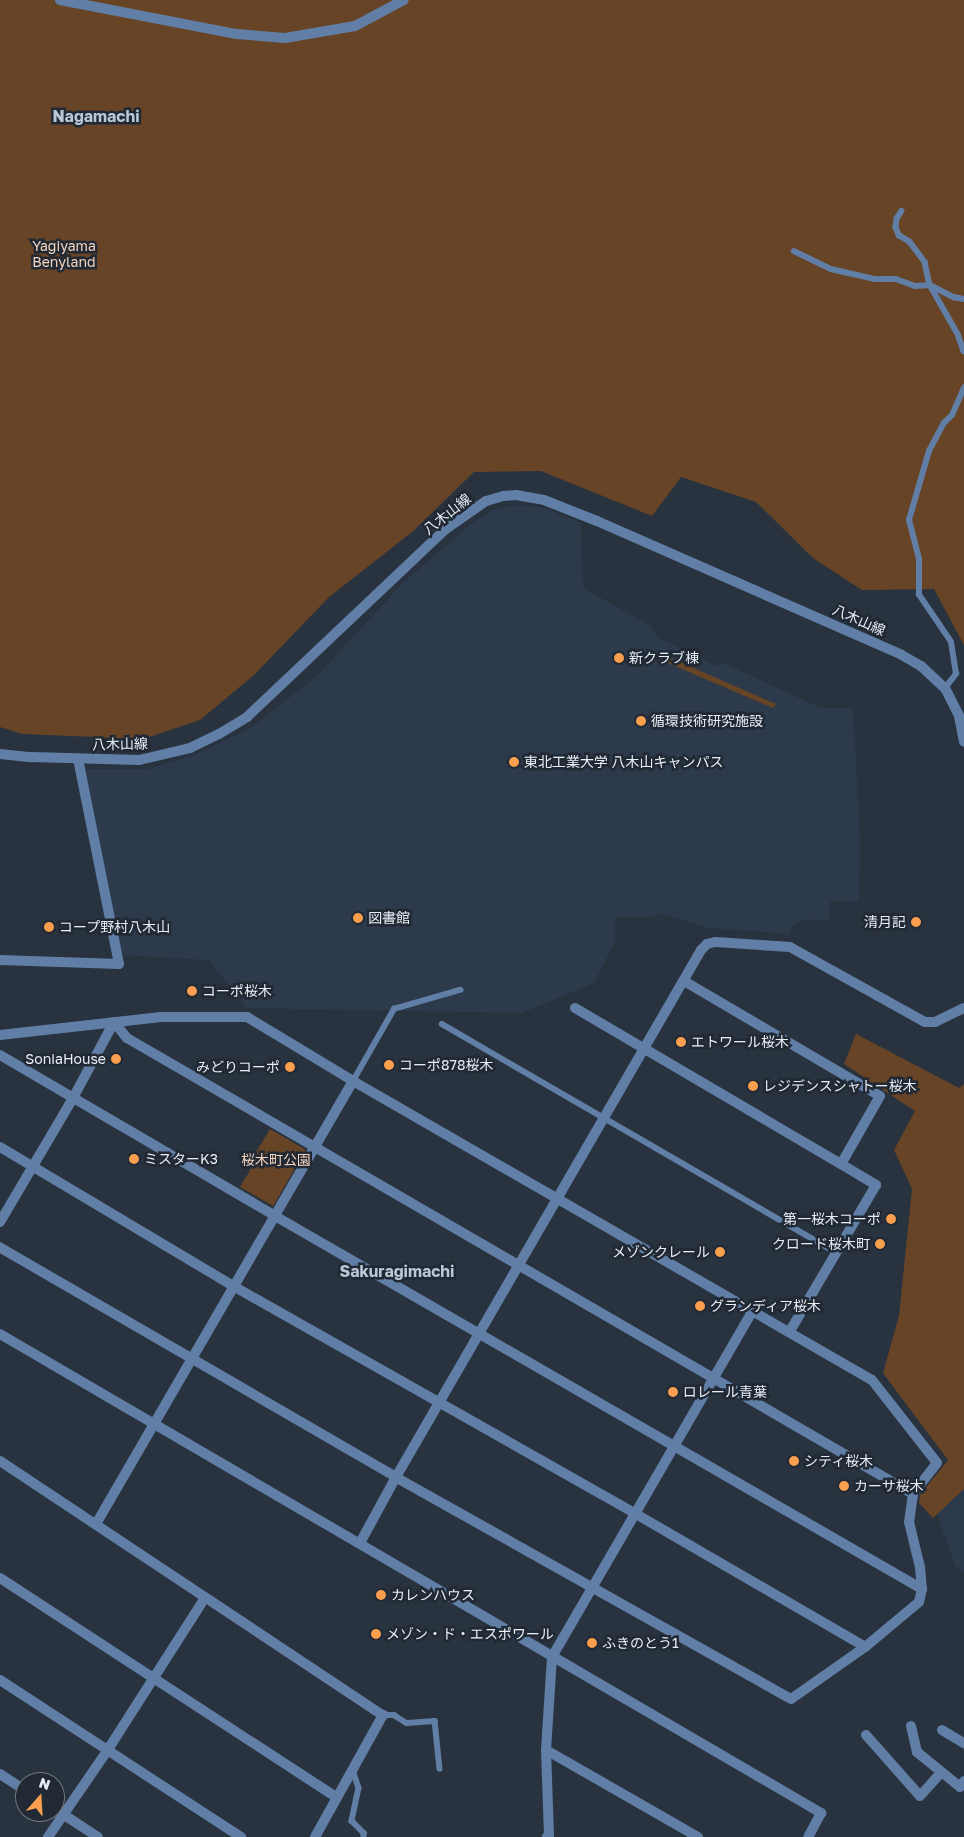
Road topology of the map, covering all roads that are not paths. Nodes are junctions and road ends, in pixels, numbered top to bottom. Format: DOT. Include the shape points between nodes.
graph roads {
  1 [pos="60,0"];
  2 [pos="404,0"];
  3 [pos="902,211"];
  4 [pos="794,251"];
  5 [pos="930,285"];
  6 [pos="964,299"];
  7 [pos="964,351"];
  8 [pos="964,388"];
  9 [pos="945,688"];
  10 [pos="963,727"];
  11 [pos="964,742"];
  12 [pos="0,754"];
  13 [pos="78,759"];
  14 [pos="0,960"];
  15 [pos="684,981"];
  16 [pos="460,990"];
  17 [pos="574,1008"];
  18 [pos="964,1008"];
  19 [pos="114,1022"];
  20 [pos="442,1024"];
  21 [pos="0,1035"];
  22 [pos="644,1050"];
  23 [pos="0,1055"];
  24 [pos="353,1081"];
  25 [pos="73,1098"];
  26 [pos="604,1118"];
  27 [pos="0,1147"];
  28 [pos="315,1148"];
  29 [pos="841,1164"];
  30 [pos="33,1167"];
  31 [pos="558,1198"];
  32 [pos="275,1216"];
  33 [pos="0,1222"];
  34 [pos="0,1247"];
  35 [pos="836,1252"];
  36 [pos="518,1266"];
  37 [pos="234,1287"];
  38 [pos="753,1310"];
  39 [pos="790,1331"];
  40 [pos="479,1333"];
  41 [pos="0,1334"];
  42 [pos="193,1360"];
  43 [pos="714,1378"];
  44 [pos="440,1403"];
  45 [pos="153,1424"];
  46 [pos="675,1445"];
  47 [pos="0,1461"];
  48 [pos="396,1477"];
  49 [pos="912,1494"];
  50 [pos="636,1514"];
  51 [pos="96,1524"];
  52 [pos="360,1543"];
  53 [pos="0,1578"];
  54 [pos="592,1588"];
  55 [pos="922,1589"];
  56 [pos="205,1598"];
  57 [pos="865,1647"];
  58 [pos="552,1657"];
  59 [pos="152,1677"];
  60 [pos="0,1680"];
  61 [pos="383,1715"];
  62 [pos="911,1726"];
  63 [pos="942,1730"];
  64 [pos="866,1735"];
  65 [pos="964,1743"];
  66 [pos="546,1750"];
  67 [pos="107,1751"];
  68 [pos="440,1769"];
  69 [pos="353,1770"];
  70 [pos="941,1772"];
  71 [pos="0,1774"];
  72 [pos="964,1781"];
  73 [pos="15,1784"];
  74 [pos="337,1798"];
  75 [pos="65,1814"];
  76 [pos="65,1816"];
  77 [pos="59,1822"];
  78 [pos="550,1836"];
  79 [pos="48,1837"];
  80 [pos="98,1837"];
  81 [pos="241,1837"];
  82 [pos="315,1837"];
  83 [pos="364,1837"];
  84 [pos="698,1837"];
  85 [pos="808,1837"];
  1 -- 2 [label="street" via="236,34 285,38 355,26"];
  3 -- 5 [label="lane" via="896,227 925,262"];
  4 -- 5 [label="lane" via="814,263 850,274 896,279 915,286"];
  5 -- 6 [label="lane"];
  5 -- 7 [label="lane"];
  8 -- 9 [label="lane" via="952,415 929,451 910,520 919,559 919,595 951,642 956,674"];
  9 -- 10 [label="street, 八木山線"];
  9 -- 13 [label="street, 八木山線" via="921,666 876,642 597,520 530,496 503,496 486,501 446,529 247,717 212,738 165,755 139,760"];
  10 -- 11 [label="street, 八木山線"];
  12 -- 13 [label="street, 八木山線"];
  13 -- 14 [label="street" via="119,964"];
  15 -- 18 [label="street" via="707,944 790,947 925,1022 935,1022"];
  15 -- 22 [label="street"];
  15 -- 29 [label="street" via="880,1096"];
  16 -- 24 [label="lane" via="394,1008"];
  17 -- 22 [label="street"];
  19 -- 21 [label="street"];
  19 -- 24 [label="street" via="161,1017 247,1017"];
  19 -- 25 [label="street"];
  19 -- 28 [label="street" via="127,1038"];
  20 -- 26 [label="lane"];
  22 -- 26 [label="street"];
  22 -- 29 [label="street"];
  23 -- 25 [label="street"];
  24 -- 28 [label="street"];
  24 -- 31 [label="street"];
  25 -- 30 [label="street"];
  25 -- 32 [label="street"];
  26 -- 31 [label="street"];
  26 -- 35 [label="lane"];
  27 -- 30 [label="street"];
  28 -- 32 [label="street"];
  28 -- 36 [label="street"];
  29 -- 35 [label="street" via="876,1185"];
  30 -- 33 [label="street"];
  30 -- 37 [label="street"];
  31 -- 36 [label="street"];
  31 -- 38 [label="street"];
  32 -- 37 [label="street"];
  32 -- 40 [label="street"];
  34 -- 42 [label="street"];
  35 -- 39 [label="street"];
  36 -- 40 [label="street"];
  36 -- 43 [label="street"];
  37 -- 42 [label="street"];
  37 -- 44 [label="street"];
  38 -- 39 [label="street"];
  38 -- 43 [label="street"];
  39 -- 49 [label="street" via="872,1380 937,1463"];
  40 -- 44 [label="street"];
  40 -- 46 [label="street"];
  41 -- 45 [label="street"];
  42 -- 45 [label="street"];
  42 -- 48 [label="street"];
  43 -- 46 [label="street"];
  43 -- 49 [label="street"];
  44 -- 48 [label="street"];
  44 -- 50 [label="street"];
  45 -- 51 [label="street"];
  45 -- 52 [label="street"];
  46 -- 50 [label="street"];
  46 -- 55 [label="street"];
  47 -- 51 [label="street"];
  48 -- 52 [label="street"];
  48 -- 54 [label="street"];
  49 -- 55 [label="street" via="910,1522"];
  50 -- 54 [label="street"];
  50 -- 57 [label="street"];
  51 -- 56 [label="street"];
  52 -- 58 [label="street"];
  53 -- 59 [label="street"];
  54 -- 57 [label="street" via="791,1699"];
  54 -- 58 [label="street"];
  55 -- 57 [label="street" via="919,1602"];
  56 -- 59 [label="street"];
  56 -- 61 [label="street"];
  58 -- 66 [label="street"];
  58 -- 85 [label="street" via="821,1813"];
  59 -- 67 [label="street"];
  59 -- 74 [label="street"];
  60 -- 67 [label="street"];
  61 -- 68 [label="lane" via="394,1715 407,1723 436,1721"];
  61 -- 69 [label="street"];
  62 -- 70 [label="street" via="917,1752"];
  63 -- 65 [label="street"];
  64 -- 70 [label="street" via="920,1796"];
  66 -- 78 [label="street"];
  66 -- 84 [label="street"];
  67 -- 75 [label="street"];
  67 -- 81 [label="street"];
  69 -- 74 [label="street"];
  69 -- 83 [label="lane" via="359,1788 352,1821"];
  70 -- 72 [label="street" via="960,1786"];
  71 -- 73 [label="street"];
  74 -- 82 [label="street"];
  76 -- 80 [label="street"];
  77 -- 79 [label="street"];
}
